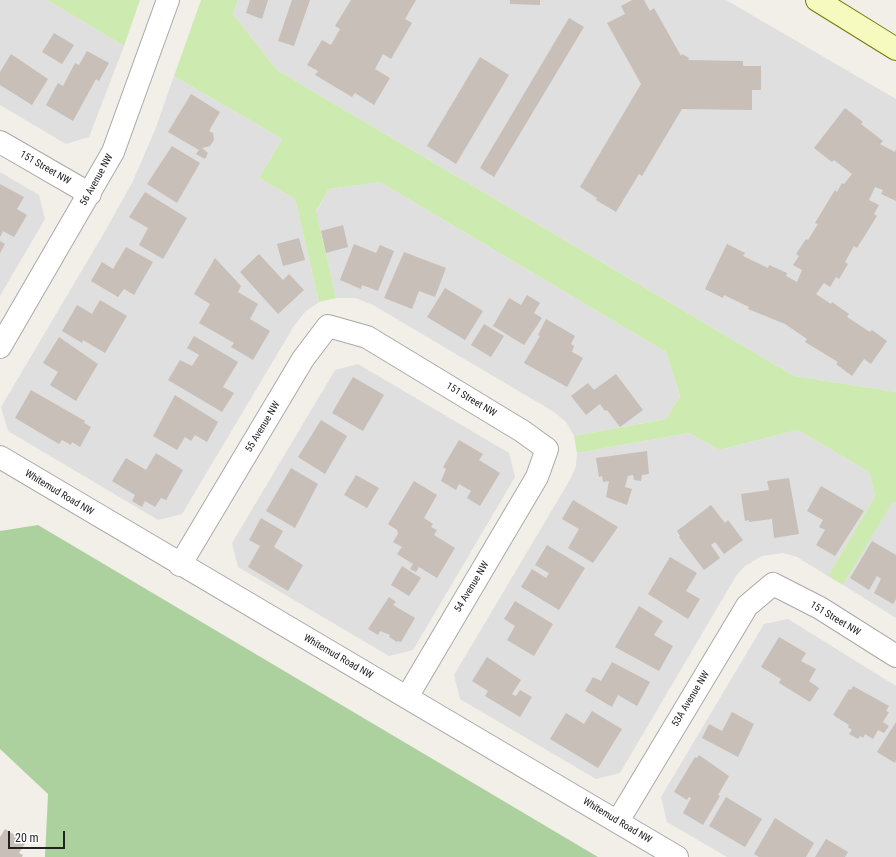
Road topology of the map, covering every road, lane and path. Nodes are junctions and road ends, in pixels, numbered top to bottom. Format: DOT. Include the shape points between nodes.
graph roads {
  1 [pos="168,0"];
  2 [pos="817,0"];
  3 [pos="894,45"];
  4 [pos="0,142"];
  5 [pos="90,194"];
  6 [pos="367,337"];
  7 [pos="0,347"];
  8 [pos="0,457"];
  9 [pos="537,477"];
  10 [pos="180,565"];
  11 [pos="773,584"];
  12 [pos="896,656"];
  13 [pos="407,697"];
  14 [pos="618,821"];
  15 [pos="677,857"];
  1 -- 5 [label="street, 56 Avenue NW" via="113,152"];
  2 -- 3 [label="street"];
  4 -- 5 [label="street, 151 Street NW"];
  5 -- 7 [label="street, 56 Avenue NW"];
  6 -- 9 [label="street, 151 Street NW" via="522,431 547,449"];
  6 -- 10 [label="street, 55 Avenue NW" via="328,326 303,359"];
  8 -- 10 [label="street, Whitemud Road NW"];
  9 -- 13 [label="street, 54 Avenue NW"];
  10 -- 13 [label="street, Whitemud Road NW"];
  11 -- 12 [label="street, 151 Street NW" via="820,608"];
  11 -- 14 [label="street, 53A Avenue NW" via="747,606"];
  13 -- 14 [label="street, Whitemud Road NW"];
  14 -- 15 [label="street, Whitemud Road NW"];
}
